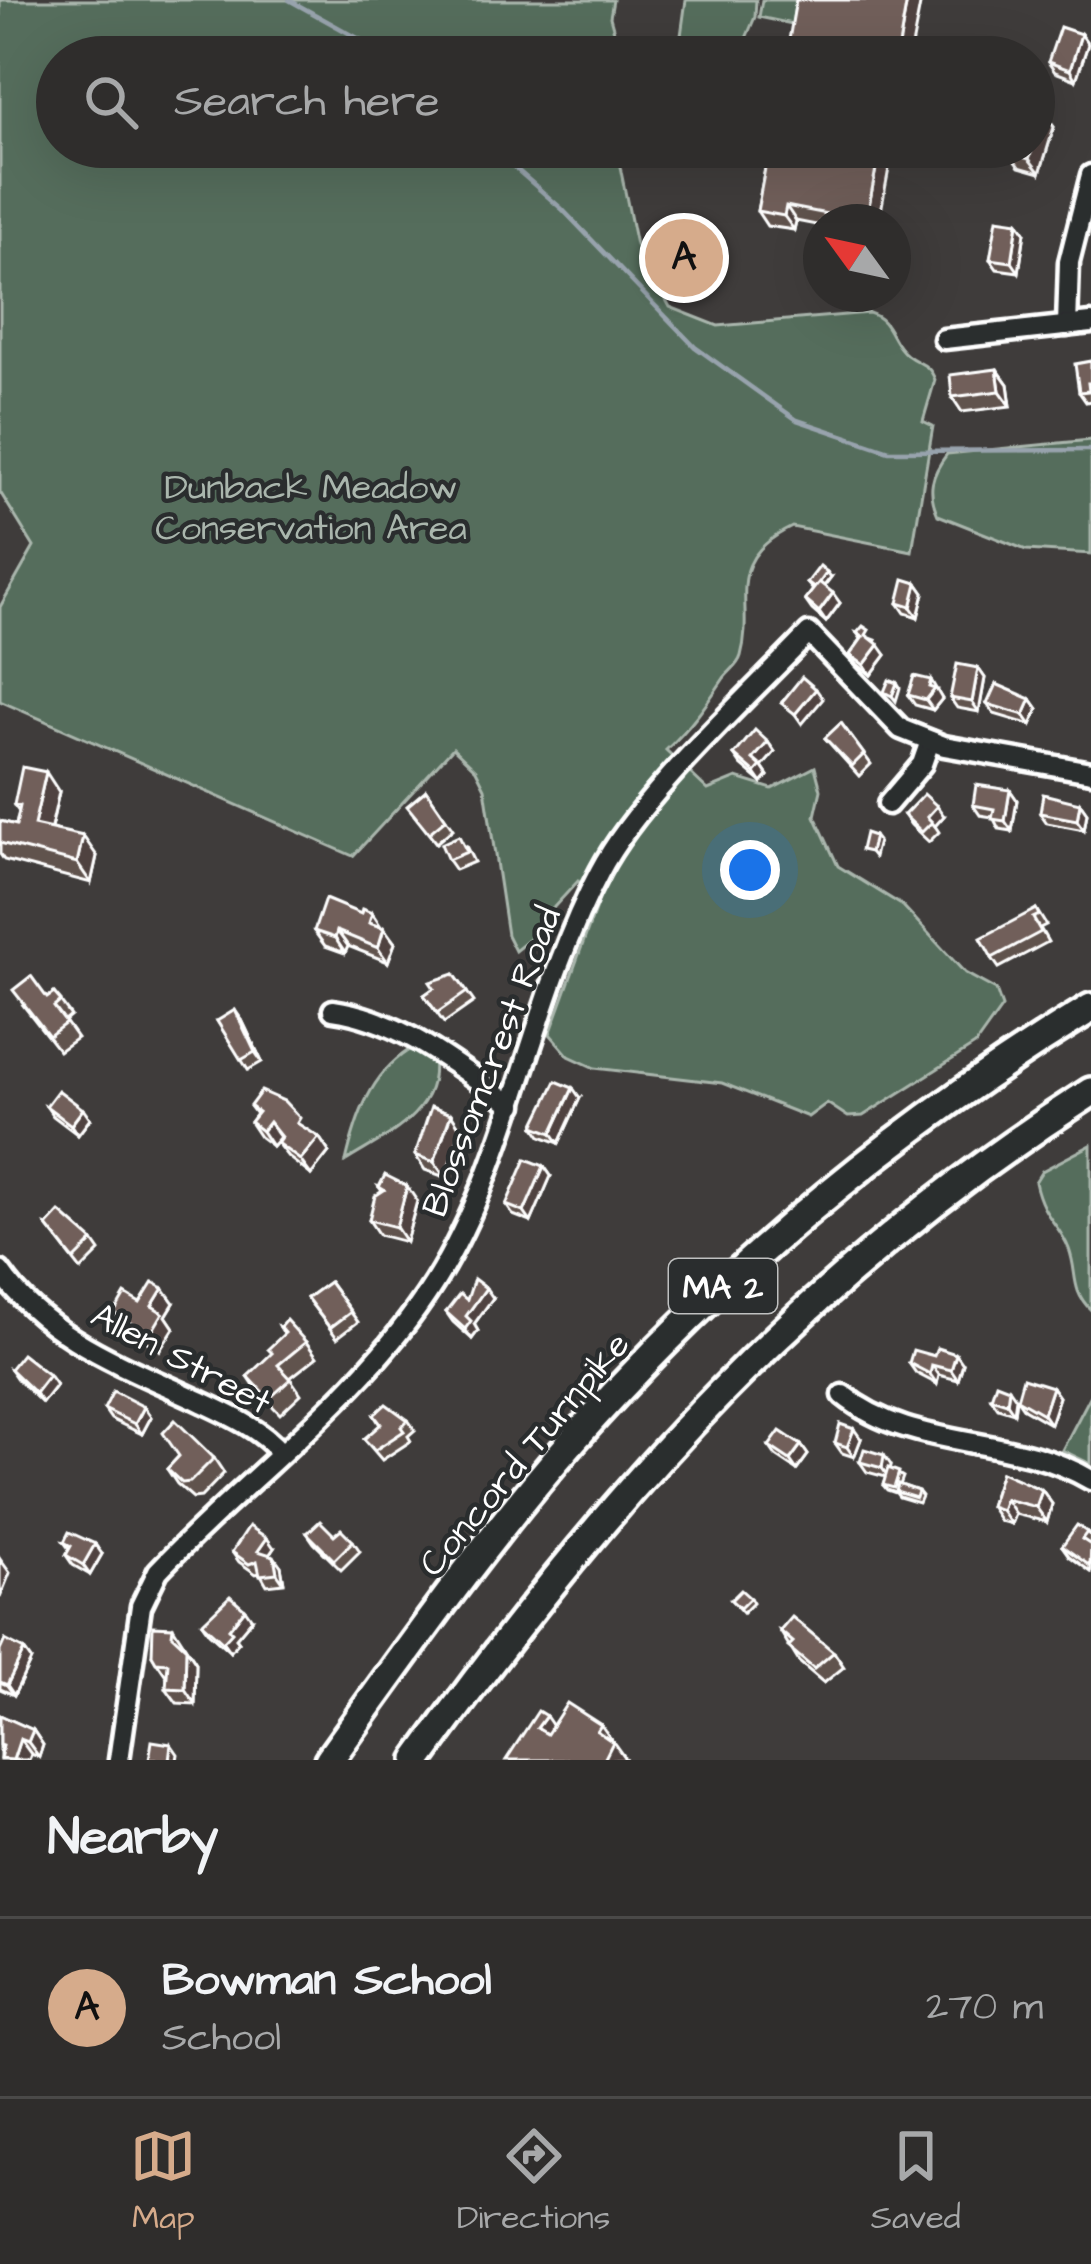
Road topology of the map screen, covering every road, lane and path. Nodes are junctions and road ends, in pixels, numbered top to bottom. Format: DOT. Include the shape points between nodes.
graph roads {
  1 [pos="1091,175"];
  2 [pos="1091,323"];
  3 [pos="1067,326"];
  4 [pos="944,339"];
  5 [pos="930,741"];
  6 [pos="1091,772"];
  7 [pos="888,804"];
  8 [pos="1091,1008"];
  9 [pos="333,1010"];
  10 [pos="1091,1092"];
  11 [pos="513,1105"];
  12 [pos="0,1271"];
  13 [pos="843,1395"];
  14 [pos="281,1453"];
  15 [pos="1091,1480"];
  16 [pos="119,1760"];
  17 [pos="329,1760"];
  18 [pos="418,1760"];
  1 -- 3 [label="street" via="1069,262"];
  2 -- 3 [label="street"];
  3 -- 4 [label="street"];
  5 -- 6 [label="street"];
  5 -- 7 [label="street" via="922,764"];
  5 -- 11 [label="street, Blossomcrest Road" via="875,706 809,633 678,772 600,870"];
  8 -- 17 [label="highway, Concord Turnpike / MA 2" via="867,1161 689,1318 521,1501"];
  9 -- 11 [label="street" via="406,1032"];
  10 -- 18 [label="highway, MA 2" via="884,1240 738,1370 588,1534"];
  11 -- 14 [label="street, Blossomcrest Road" via="464,1231 432,1286"];
  12 -- 14 [label="street, Allen Street" via="14,1292 90,1351 233,1418"];
  13 -- 15 [label="street" via="889,1424 1002,1445"];
  14 -- 16 [label="street, Blossomcrest Road" via="158,1570 141,1606"];
}
